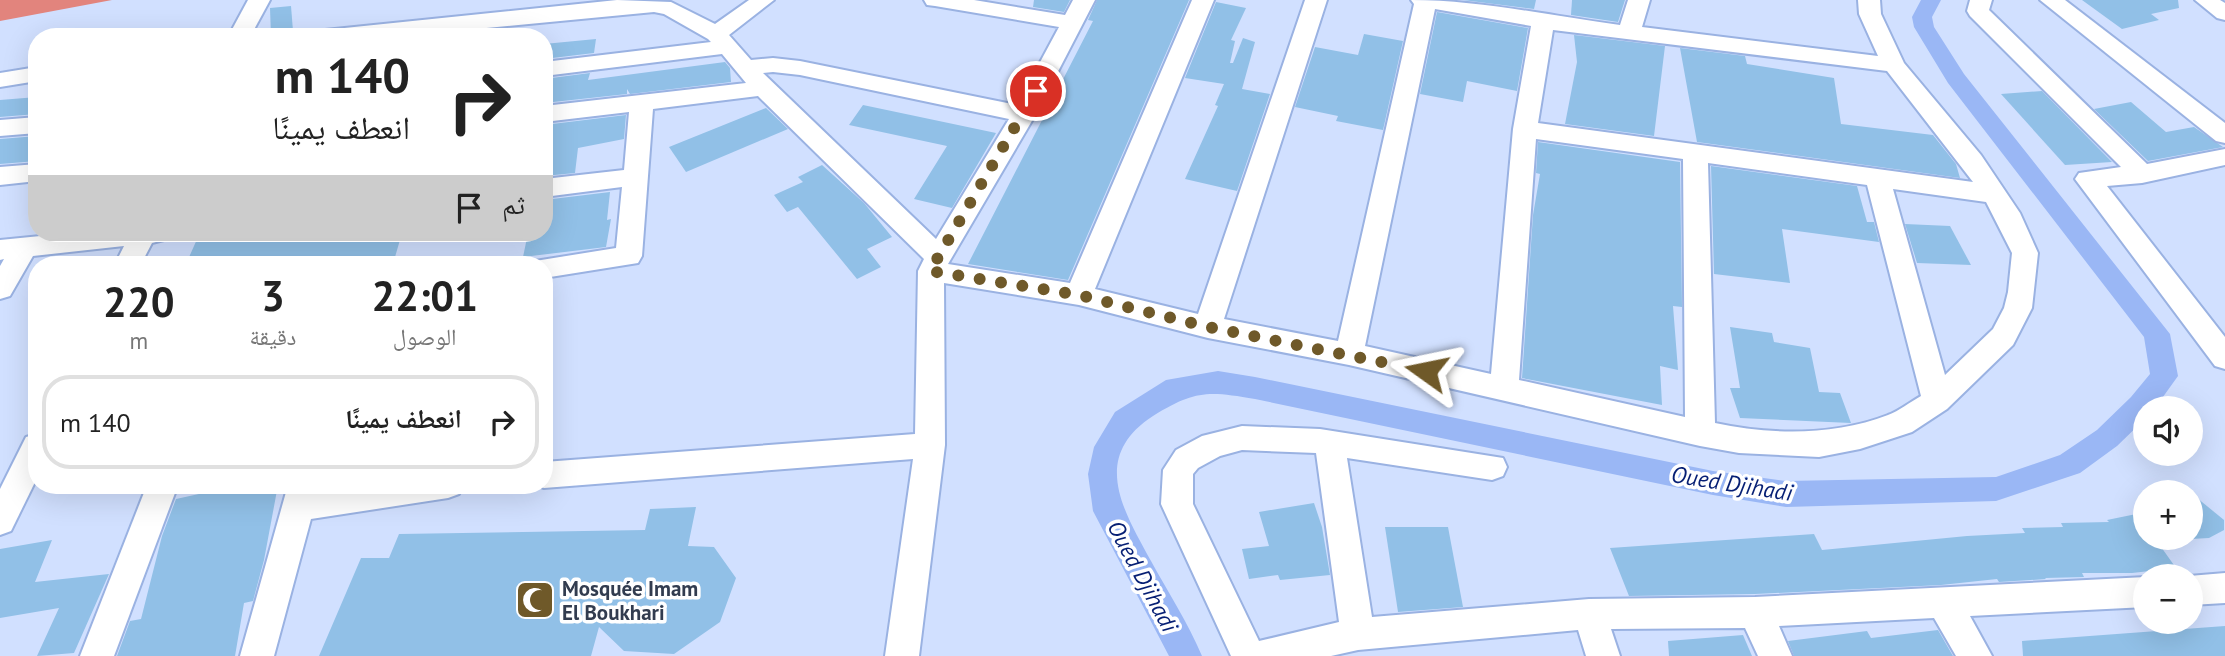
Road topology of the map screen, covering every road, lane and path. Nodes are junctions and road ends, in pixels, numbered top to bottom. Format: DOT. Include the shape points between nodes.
graph roads {
  1 [pos="259,0"];
  2 [pos="476,0"];
  3 [pos="725,0"];
  4 [pos="763,0"];
  5 [pos="935,0"];
  6 [pos="1084,0"];
  7 [pos="1203,0"];
  8 [pos="1316,0"];
  9 [pos="1424,0"];
  10 [pos="1639,0"];
  11 [pos="1869,0"];
  12 [pos="1981,0"];
  13 [pos="2051,0"];
  14 [pos="2206,0"];
  15 [pos="1514,7"];
  16 [pos="2225,13"];
  17 [pos="470,22"];
  18 [pos="1543,22"];
  19 [pos="1072,23"];
  20 [pos="244,28"];
  21 [pos="412,28"];
  22 [pos="1629,33"];
  23 [pos="724,34"];
  24 [pos="1894,65"];
  25 [pos="553,67"];
  26 [pos="28,75"];
  27 [pos="755,78"];
  28 [pos="0,80"];
  29 [pos="642,102"];
  30 [pos="553,113"];
  31 [pos="1024,114"];
  32 [pos="28,126"];
  33 [pos="0,128"];
  34 [pos="1525,129"];
  35 [pos="2225,135"];
  36 [pos="1695,154"];
  37 [pos="2225,157"];
  38 [pos="28,173"];
  39 [pos="2142,174"];
  40 [pos="0,176"];
  41 [pos="635,177"];
  42 [pos="1878,180"];
  43 [pos="553,187"];
  44 [pos="1994,194"];
  45 [pos="66,242"];
  46 [pos="12,248"];
  47 [pos="935,264"];
  48 [pos="553,267"];
  49 [pos="0,289"];
  50 [pos="1079,295"];
  51 [pos="1208,327"];
  52 [pos="1349,354"];
  53 [pos="2225,358"];
  54 [pos="1504,388"];
  55 [pos="1937,401"];
  56 [pos="1700,434"];
  57 [pos="1330,444"];
  58 [pos="930,445"];
  59 [pos="28,464"];
  60 [pos="1492,467"];
  61 [pos="553,474"];
  62 [pos="159,494"];
  63 [pos="328,494"];
  64 [pos="301,496"];
  65 [pos="0,521"];
  66 [pos="2225,588"];
  67 [pos="2203,589"];
  68 [pos="2133,593"];
  69 [pos="1942,601"];
  70 [pos="1755,612"];
  71 [pos="1590,614"];
  72 [pos="1358,634"];
  73 [pos="1397,643"];
  74 [pos="97,656"];
  75 [pos="257,656"];
  76 [pos="902,656"];
  77 [pos="1249,656"];
  78 [pos="1262,656"];
  79 [pos="1603,656"];
  80 [pos="1775,656"];
  81 [pos="1975,656"];
  1 -- 20 [label="street"];
  2 -- 17 [label="street"];
  3 -- 23 [label="street"];
  4 -- 23 [label="street"];
  5 -- 19 [label="street"];
  6 -- 19 [label="street"];
  7 -- 50 [label="street"];
  8 -- 51 [label="street"];
  9 -- 15 [label="street"];
  9 -- 52 [label="street"];
  10 -- 22 [label="street"];
  11 -- 24 [label="street" via="1870,14"];
  12 -- 39 [label="street" via="1978,11"];
  13 -- 35 [label="street"];
  14 -- 16 [label="street"];
  15 -- 18 [label="street"];
  17 -- 21 [label="street"];
  17 -- 23 [label="street" via="654,5"];
  18 -- 22 [label="street"];
  18 -- 34 [label="street"];
  19 -- 31 [label="street"];
  22 -- 24 [label="street"];
  23 -- 25 [label="street"];
  23 -- 27 [label="street"];
  24 -- 44 [label="street"];
  26 -- 28 [label="street"];
  27 -- 29 [label="street"];
  27 -- 31 [label="street" via="773,65 800,68"];
  27 -- 47 [label="street"];
  29 -- 30 [label="street"];
  29 -- 41 [label="street"];
  31 -- 47 [label="street"];
  32 -- 33 [label="street"];
  34 -- 36 [label="street"];
  34 -- 54 [label="street"];
  36 -- 42 [label="street"];
  36 -- 56 [label="street"];
  37 -- 39 [label="street"];
  38 -- 40 [label="street"];
  39 -- 53 [label="street" via="2088,179"];
  41 -- 43 [label="street"];
  41 -- 48 [label="street" via="629,256"];
  42 -- 44 [label="street"];
  42 -- 55 [label="street"];
  44 -- 55 [label="street" via="2025,253 2018,308 2003,338"];
  45 -- 46 [label="street"];
  46 -- 49 [label="street"];
  47 -- 50 [label="street"];
  47 -- 58 [label="street"];
  50 -- 51 [label="street"];
  51 -- 52 [label="street"];
  52 -- 54 [label="street"];
  54 -- 56 [label="street"];
  55 -- 56 [label="street" via="1901,423 1819,444 1740,441"];
  57 -- 60 [label="street"];
  57 -- 72 [label="street"];
  57 -- 77 [label="street" via="1242,438 1213,445 1187,459 1178,470 1177,504"];
  58 -- 61 [label="street"];
  58 -- 76 [label="street"];
  59 -- 65 [label="street"];
  62 -- 74 [label="street"];
  63 -- 64 [label="street"];
  64 -- 75 [label="street"];
  66 -- 67 [label="street"];
  68 -- 69 [label="street"];
  69 -- 70 [label="street"];
  69 -- 81 [label="street"];
  70 -- 71 [label="street"];
  70 -- 80 [label="street"];
  71 -- 73 [label="street"];
  71 -- 79 [label="street"];
  72 -- 73 [label="street"];
  72 -- 78 [label="street"];
}
